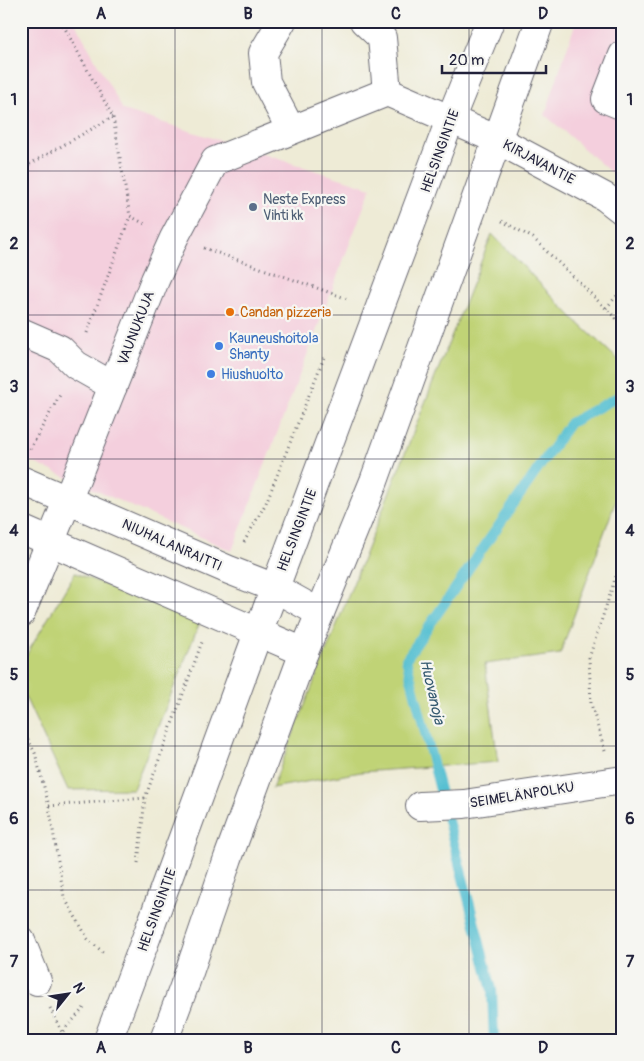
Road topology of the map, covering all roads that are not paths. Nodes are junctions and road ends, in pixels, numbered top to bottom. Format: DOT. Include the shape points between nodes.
graph roads {
  1 [pos="282,21"];
  2 [pos="490,21"];
  3 [pos="540,21"];
  4 [pos="379,27"];
  5 [pos="623,55"];
  6 [pos="388,92"];
  7 [pos="623,106"];
  8 [pos="450,120"];
  9 [pos="291,130"];
  10 [pos="498,140"];
  11 [pos="623,210"];
  12 [pos="21,332"];
  13 [pos="114,386"];
  14 [pos="21,480"];
  15 [pos="68,500"];
  16 [pos="21,529"];
  17 [pos="50,542"];
  18 [pos="275,588"];
  19 [pos="21,613"];
  20 [pos="320,613"];
  21 [pos="258,633"];
  22 [pos="304,652"];
  23 [pos="618,780"];
  24 [pos="420,806"];
  25 [pos="21,942"];
  26 [pos="37,981"];
  27 [pos="113,1028"];
  28 [pos="164,1040"];
  1 -- 9 [label="street" via="262,53 266,82"];
  2 -- 8 [label="street, HELSINGINTIE"];
  3 -- 10 [label="street"];
  4 -- 6 [label="street"];
  5 -- 7 [label="street" via="606,99"];
  6 -- 8 [label="street, KIRJAVANTIE"];
  6 -- 9 [label="street"];
  8 -- 10 [label="street, KIRJAVANTIE"];
  8 -- 18 [label="street, HELSINGINTIE"];
  9 -- 13 [label="street, VAUNUKUJA" via="215,161 174,238"];
  10 -- 11 [label="street, KIRJAVANTIE" via="605,197"];
  10 -- 20 [label="street" via="374,481"];
  12 -- 13 [label="street" via="60,349 76,365"];
  13 -- 15 [label="street, VAUNUKUJA"];
  14 -- 15 [label="street, NIUHALANRAITTI"];
  15 -- 17 [label="street, VAUNUKUJA"];
  15 -- 18 [label="street, NIUHALANRAITTI"];
  16 -- 17 [label="street"];
  17 -- 19 [label="street, VAUNUKUJA"];
  17 -- 21 [label="street"];
  18 -- 20 [label="street, NIUHALANRAITTI"];
  18 -- 21 [label="street, HELSINGINTIE"];
  20 -- 22 [label="street"];
  21 -- 22 [label="street"];
  21 -- 27 [label="street, HELSINGINTIE, bridge"];
  22 -- 28 [label="street, bridge"];
  23 -- 24 [label="street, SEIMELÄNPOLKU" via="464,804"];
  25 -- 26 [label="street"];
}
